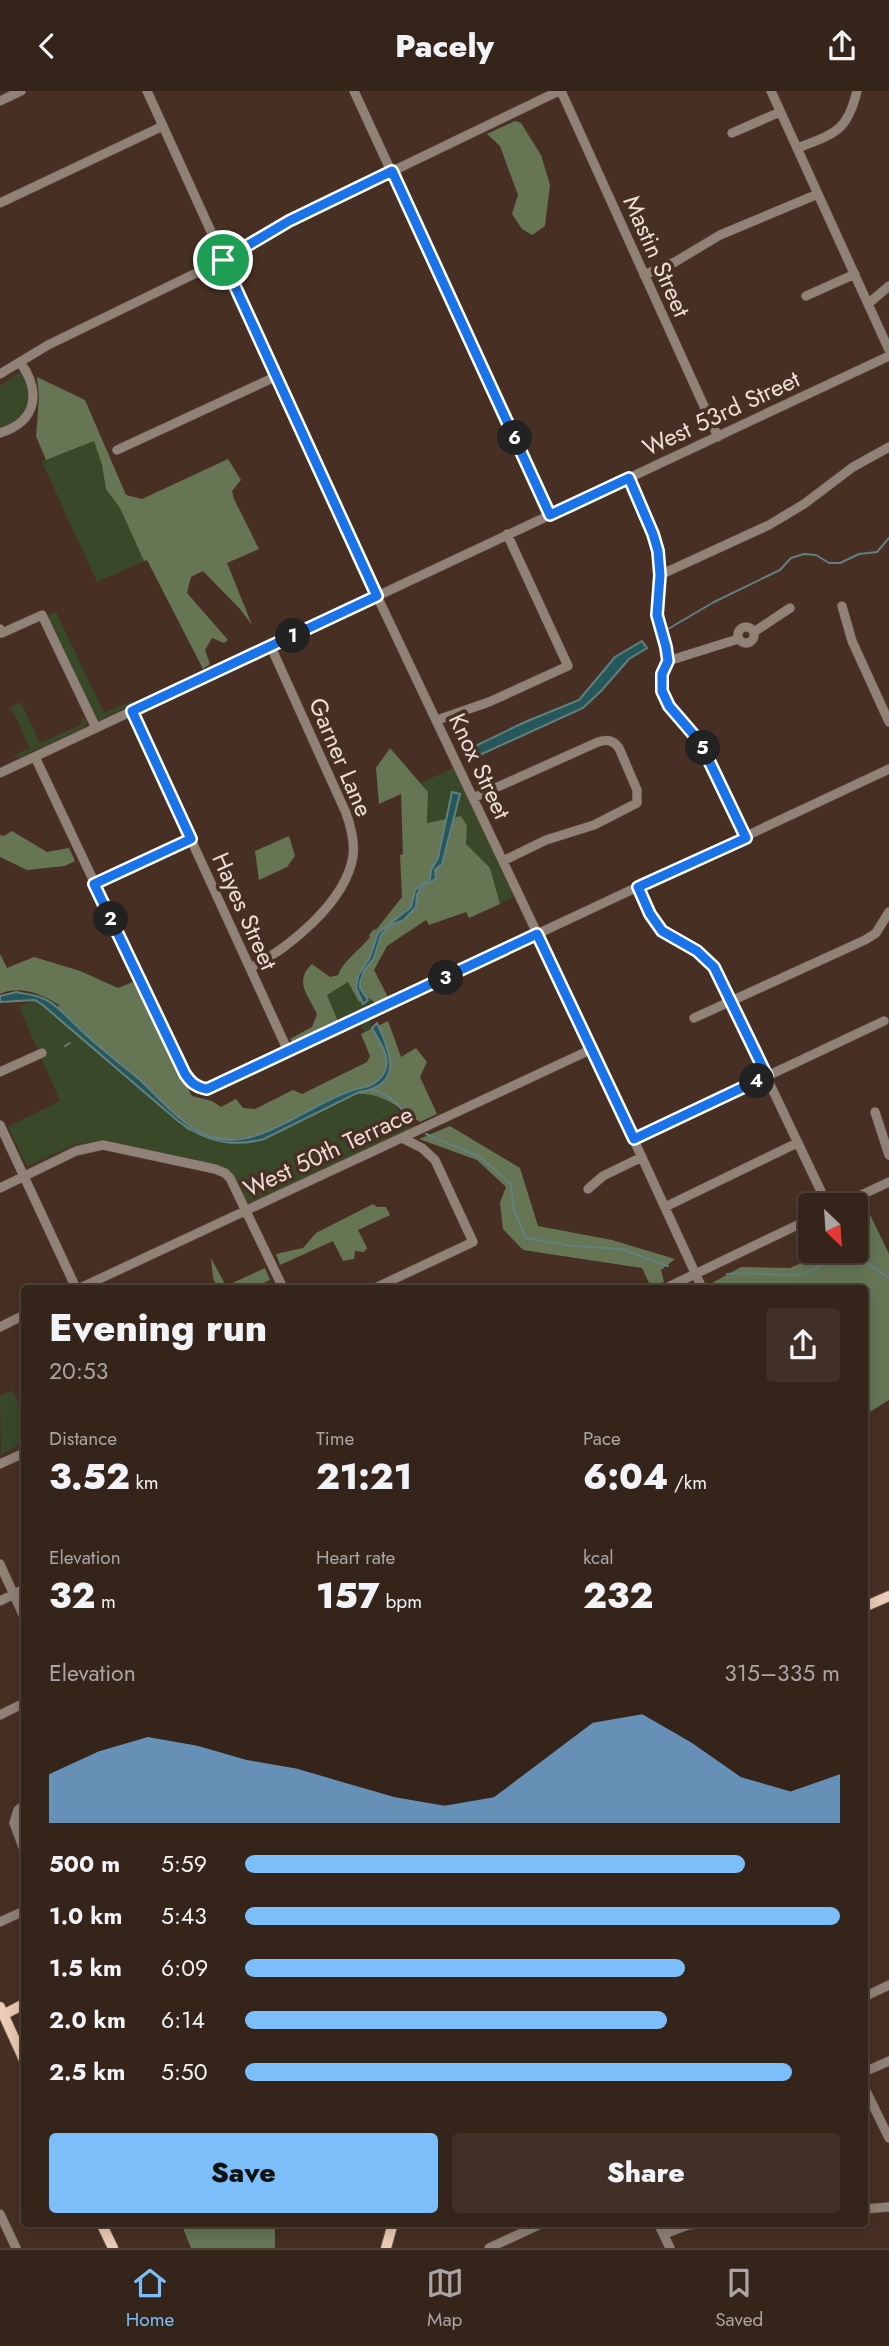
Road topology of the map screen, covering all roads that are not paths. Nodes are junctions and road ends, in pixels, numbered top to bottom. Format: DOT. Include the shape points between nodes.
graph roads {
  1 [pos="21,91"];
  2 [pos="147,91"];
  3 [pos="354,91"];
  4 [pos="560,91"];
  5 [pos="771,91"];
  6 [pos="857,91"];
  7 [pos="0,101"];
  8 [pos="780,112"];
  9 [pos="163,126"];
  10 [pos="732,133"];
  11 [pos="798,148"];
  12 [pos="392,171"];
  13 [pos="818,194"];
  14 [pos="0,203"];
  15 [pos="223,260"];
  16 [pos="855,274"];
  17 [pos="644,275"];
  18 [pos="889,286"];
  19 [pos="806,296"];
  20 [pos="869,303"];
  21 [pos="889,350"];
  22 [pos="889,356"];
  23 [pos="20,362"];
  24 [pos="0,375"];
  25 [pos="277,376"];
  26 [pos="0,433"];
  27 [pos="718,437"];
  28 [pos="889,447"];
  29 [pos="117,450"];
  30 [pos="629,478"];
  31 [pos="550,515"];
  32 [pos="506,534"];
  33 [pos="660,575"];
  34 [pos="377,596"];
  35 [pos="842,605"];
  36 [pos="790,608"];
  37 [pos="0,629"];
  38 [pos="271,647"];
  39 [pos="668,661"];
  40 [pos="132,711"];
  41 [pos="437,720"];
  42 [pos="889,722"];
  43 [pos="96,728"];
  44 [pos="35,757"];
  45 [pos="889,769"];
  46 [pos="0,773"];
  47 [pos="473,798"];
  48 [pos="746,838"];
  49 [pos="191,839"];
  50 [pos="503,861"];
  51 [pos="94,884"];
  52 [pos="638,887"];
  53 [pos="889,912"];
  54 [pos="886,927"];
  55 [pos="537,934"];
  56 [pos="250,968"];
  57 [pos="730,1001"];
  58 [pos="694,1018"];
  59 [pos="884,1021"];
  60 [pos="592,1049"];
  61 [pos="288,1051"];
  62 [pos="42,1053"];
  63 [pos="0,1072"];
  64 [pos="767,1076"];
  65 [pos="874,1112"];
  66 [pos="0,1125"];
  67 [pos="402,1138"];
  68 [pos="634,1139"];
  69 [pos="797,1143"];
  70 [pos="889,1155"];
  71 [pos="642,1157"];
  72 [pos="24,1177"];
  73 [pos="889,1182"];
  74 [pos="0,1188"];
  75 [pos="588,1189"];
  76 [pos="822,1193"];
  77 [pos="866,1193"];
  78 [pos="665,1207"];
  79 [pos="245,1210"];
  80 [pos="798,1225"];
  81 [pos="695,1274"];
  82 [pos="77,1285"];
  83 [pos="84,1285"];
  84 [pos="282,1285"];
  85 [pos="381,1285"];
  86 [pos="672,1285"];
  87 [pos="700,1285"];
  88 [pos="21,1316"];
  89 [pos="0,1327"];
  90 [pos="21,1454"];
  91 [pos="0,1464"];
  92 [pos="0,1564"];
  93 [pos="21,1590"];
  94 [pos="14,1594"];
  95 [pos="889,1596"];
  96 [pos="0,1601"];
  97 [pos="868,1605"];
  98 [pos="21,1610"];
  99 [pos="21,1704"];
  100 [pos="0,1715"];
  101 [pos="21,1808"];
  102 [pos="21,1842"];
  103 [pos="21,1912"];
  104 [pos="0,1922"];
  105 [pos="889,1985"];
  106 [pos="868,1995"];
  107 [pos="21,2005"];
  108 [pos="1,2013"];
  109 [pos="21,2054"];
  110 [pos="889,2061"];
  111 [pos="868,2070"];
  112 [pos="868,2095"];
  113 [pos="889,2138"];
  114 [pos="889,2207"];
  115 [pos="868,2209"];
  116 [pos="0,2214"];
  117 [pos="103,2227"];
  118 [pos="392,2227"];
  119 [pos="534,2227"];
  120 [pos="660,2227"];
  121 [pos="683,2227"];
  122 [pos="664,2234"];
  123 [pos="16,2248"];
  124 [pos="113,2248"];
  125 [pos="386,2248"];
  126 [pos="489,2248"];
  127 [pos="670,2248"];
  1 -- 7 [label="street"];
  2 -- 9 [label="street, Knox Street"];
  3 -- 12 [label="street"];
  4 -- 12 [label="street"];
  4 -- 17 [label="street, Mastin Street"];
  5 -- 8 [label="street"];
  6 -- 11 [label="street" via="842,127"];
  8 -- 10 [label="street"];
  8 -- 11 [label="street"];
  9 -- 14 [label="street"];
  9 -- 15 [label="street, Knox Street"];
  11 -- 13 [label="street"];
  12 -- 15 [label="street" via="289,221"];
  12 -- 31 [label="street"];
  13 -- 16 [label="street"];
  13 -- 17 [label="street" via="720,235"];
  15 -- 23 [label="street"];
  15 -- 25 [label="street, Knox Street"];
  16 -- 19 [label="street"];
  16 -- 20 [label="street"];
  17 -- 27 [label="street, Mastin Street"];
  18 -- 20 [label="street"];
  20 -- 21 [label="street"];
  22 -- 27 [label="street, West 53rd Street"];
  23 -- 24 [label="street"];
  23 -- 26 [label="street" via="33,385 32,404 19,424"];
  25 -- 29 [label="street"];
  25 -- 34 [label="street, Knox Street"];
  27 -- 30 [label="street, West 53rd Street"];
  28 -- 33 [label="street" via="769,525"];
  30 -- 31 [label="street, West 53rd Street"];
  30 -- 33 [label="street" via="656,541"];
  31 -- 32 [label="street, West 53rd Street"];
  32 -- 34 [label="street, West 53rd Street"];
  32 -- 41 [label="street" via="568,666"];
  33 -- 39 [label="street" via="657,615"];
  34 -- 38 [label="street, West 53rd Street"];
  34 -- 41 [label="street, Knox Street"];
  35 -- 42 [label="street" via="852,641"];
  36 -- 39 [label="street" via="754,632 743,628 738,639"];
  37 -- 43 [label="street" via="2,633 42,615"];
  38 -- 40 [label="street, West 53rd Street"];
  38 -- 56 [label="street, Garner Lane" via="348,820 353,855 346,880 317,917 290,944"];
  39 -- 48 [label="street" via="662,674 664,697 700,742"];
  40 -- 43 [label="street, West 53rd Street"];
  40 -- 49 [label="street, Hayes Street"];
  41 -- 47 [label="street, Knox Street"];
  43 -- 44 [label="street, West 53rd Street"];
  44 -- 46 [label="street, West 53rd Street"];
  44 -- 51 [label="street"];
  45 -- 48 [label="street"];
  47 -- 50 [label="street, Knox Street"];
  47 -- 50 [label="street" via="608,740 619,748 639,795 633,807"];
  48 -- 52 [label="street"];
  49 -- 51 [label="street"];
  49 -- 56 [label="street, Hayes Street"];
  50 -- 55 [label="street, Knox Street"];
  51 -- 61 [label="street" via="191,1083 207,1089 217,1086"];
  52 -- 55 [label="street"];
  52 -- 57 [label="street" via="655,923 708,960"];
  53 -- 54 [label="street"];
  54 -- 57 [label="street"];
  55 -- 60 [label="street, Knox Street"];
  55 -- 61 [label="street"];
  56 -- 61 [label="street, Hayes Street"];
  57 -- 58 [label="street"];
  57 -- 64 [label="street"];
  59 -- 64 [label="street"];
  60 -- 67 [label="street, West 50th Terrace"];
  60 -- 68 [label="street, Knox Street"];
  62 -- 63 [label="street"];
  64 -- 68 [label="street"];
  64 -- 69 [label="street"];
  65 -- 70 [label="street"];
  66 -- 72 [label="street"];
  67 -- 79 [label="street, West 50th Terrace"];
  67 -- 85 [label="street" via="435,1160 473,1242"];
  68 -- 71 [label="street, Knox Street"];
  69 -- 76 [label="street"];
  69 -- 78 [label="street"];
  71 -- 75 [label="street" via="603,1176"];
  71 -- 78 [label="street, Knox Street"];
  72 -- 74 [label="street"];
  72 -- 79 [label="street" via="85,1148 114,1146 215,1169 227,1175"];
  72 -- 82 [label="street"];
  73 -- 77 [label="street"];
  78 -- 81 [label="street, Knox Street"];
  79 -- 83 [label="street, West 50th Terrace"];
  79 -- 84 [label="street"];
  80 -- 81 [label="street"];
  81 -- 86 [label="street"];
  81 -- 87 [label="street, Knox Street"];
  88 -- 89 [label="street"];
  90 -- 91 [label="street"];
  92 -- 94 [label="street"];
  93 -- 94 [label="street"];
  94 -- 96 [label="street"];
  94 -- 98 [label="street"];
  95 -- 97 [label="main road"];
  99 -- 100 [label="street"];
  101 -- 102 [label="street" via="14,1823"];
  103 -- 104 [label="street"];
  105 -- 106 [label="street"];
  107 -- 108 [label="main road"];
  108 -- 109 [label="main road"];
  110 -- 111 [label="street"];
  112 -- 113 [label="street"];
  114 -- 115 [label="street"];
  116 -- 123 [label="street"];
  117 -- 124 [label="main road"];
  118 -- 125 [label="main road"];
  119 -- 126 [label="street"];
  120 -- 122 [label="street"];
  121 -- 122 [label="street"];
  122 -- 127 [label="street"];
}
